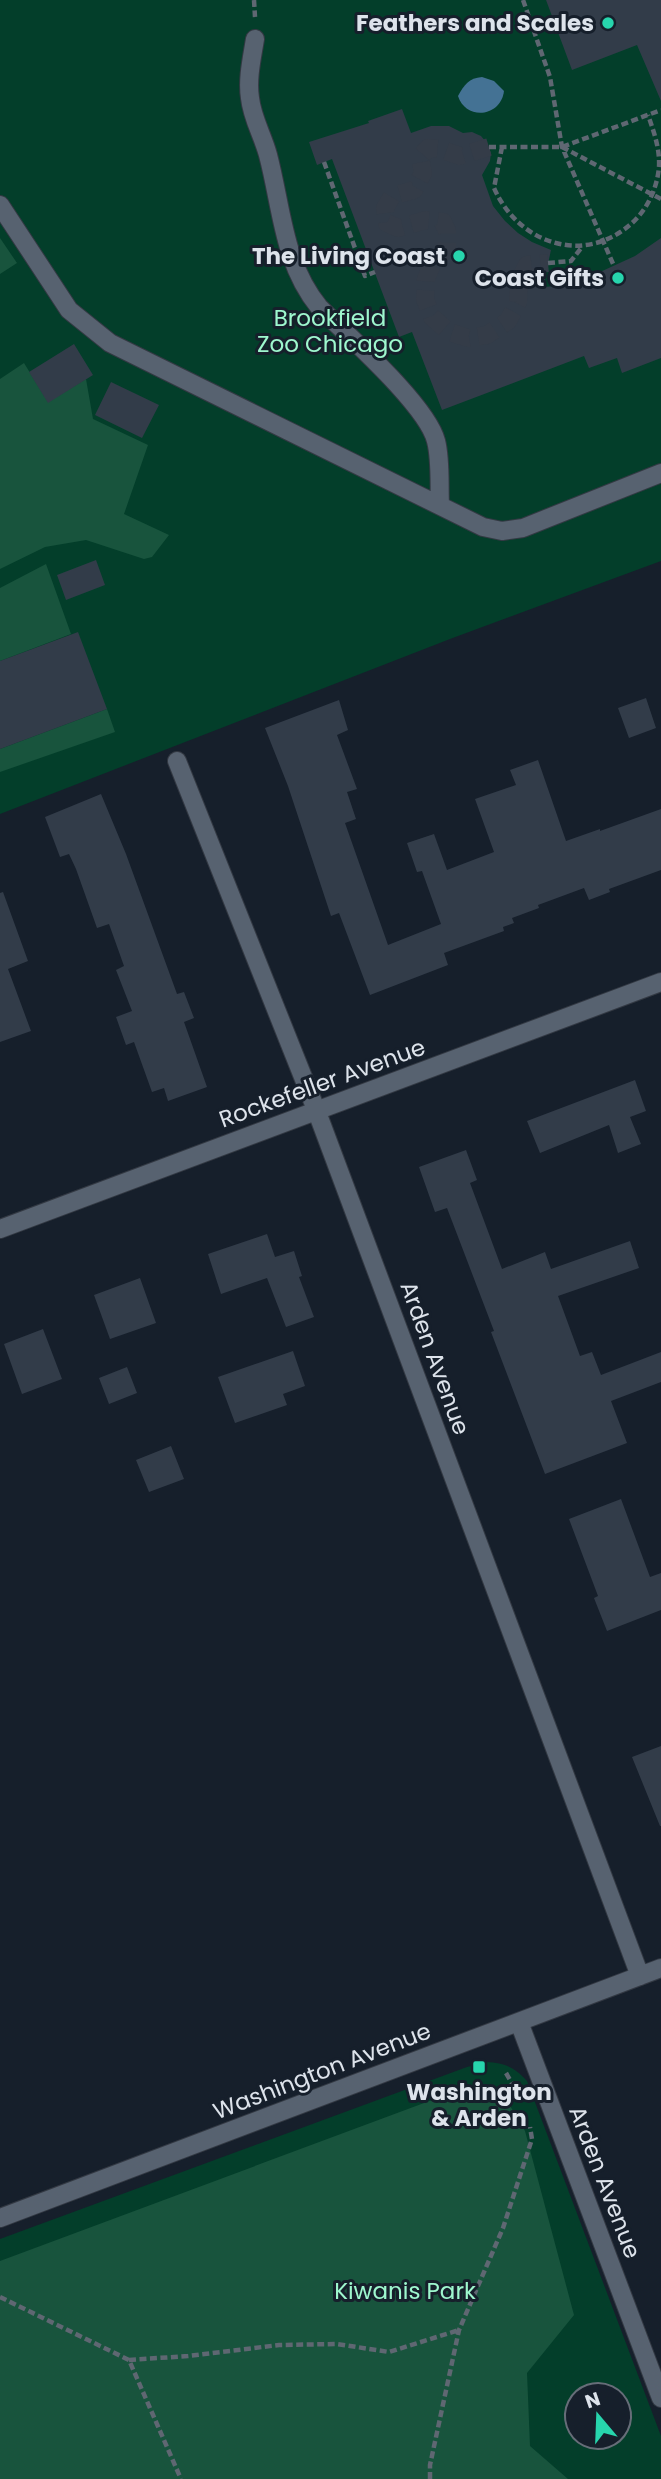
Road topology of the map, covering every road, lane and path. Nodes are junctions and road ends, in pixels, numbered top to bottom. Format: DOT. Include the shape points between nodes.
graph roads {
  1 [pos="523,0"];
  2 [pos="255,39"];
  3 [pos="661,110"];
  4 [pos="648,115"];
  5 [pos="502,147"];
  6 [pos="562,147"];
  7 [pos="489,148"];
  8 [pos="324,162"];
  9 [pos="652,194"];
  10 [pos="661,199"];
  11 [pos="0,205"];
  12 [pos="603,242"];
  13 [pos="582,247"];
  14 [pos="548,263"];
  15 [pos="614,266"];
  16 [pos="375,272"];
  17 [pos="661,473"];
  18 [pos="440,505"];
  19 [pos="177,761"];
  20 [pos="661,982"];
  21 [pos="317,1112"];
  22 [pos="0,1228"];
  23 [pos="661,1968"];
  24 [pos="640,1976"];
  25 [pos="519,2022"];
  26 [pos="506,2073"];
  27 [pos="517,2092"];
  28 [pos="530,2120"];
  29 [pos="0,2218"];
  30 [pos="0,2297"];
  31 [pos="459,2329"];
  32 [pos="130,2360"];
  33 [pos="661,2398"];
  34 [pos="181,2479"];
  35 [pos="430,2479"];
  1 -- 6 [label="path" via="550,77"];
  2 -- 18 [label="street" via="250,101 268,155 284,236 300,278 319,307 424,417 436,439"];
  3 -- 4 [label="path"];
  4 -- 6 [label="path"];
  4 -- 9 [label="path" via="659,168"];
  5 -- 6 [label="path"];
  5 -- 7 [label="path"];
  5 -- 13 [label="path" via="494,188 508,215 542,239"];
  6 -- 9 [label="path"];
  6 -- 12 [label="path"];
  8 -- 16 [label="path" via="365,276"];
  9 -- 10 [label="path"];
  9 -- 12 [label="path" via="639,217"];
  11 -- 18 [label="street" via="69,310 110,343"];
  12 -- 13 [label="path"];
  12 -- 15 [label="path"];
  13 -- 14 [label="path" via="571,261"];
  17 -- 18 [label="street" via="523,528 483,527"];
  19 -- 21 [label="street, Arden Avenue"];
  20 -- 21 [label="street, Rockefeller Avenue"];
  21 -- 22 [label="street, Rockefeller Avenue"];
  21 -- 24 [label="street, Arden Avenue"];
  23 -- 24 [label="street, Washington Avenue"];
  24 -- 25 [label="street, Washington Avenue"];
  25 -- 29 [label="street, Washington Avenue"];
  25 -- 33 [label="street, Arden Avenue"];
  26 -- 27 [label="path"];
  28 -- 31 [label="path" via="532,2139 503,2228"];
  30 -- 32 [label="path"];
  31 -- 32 [label="path" via="389,2352 337,2344 279,2345"];
  31 -- 35 [label="path"];
  32 -- 34 [label="path"];
}
